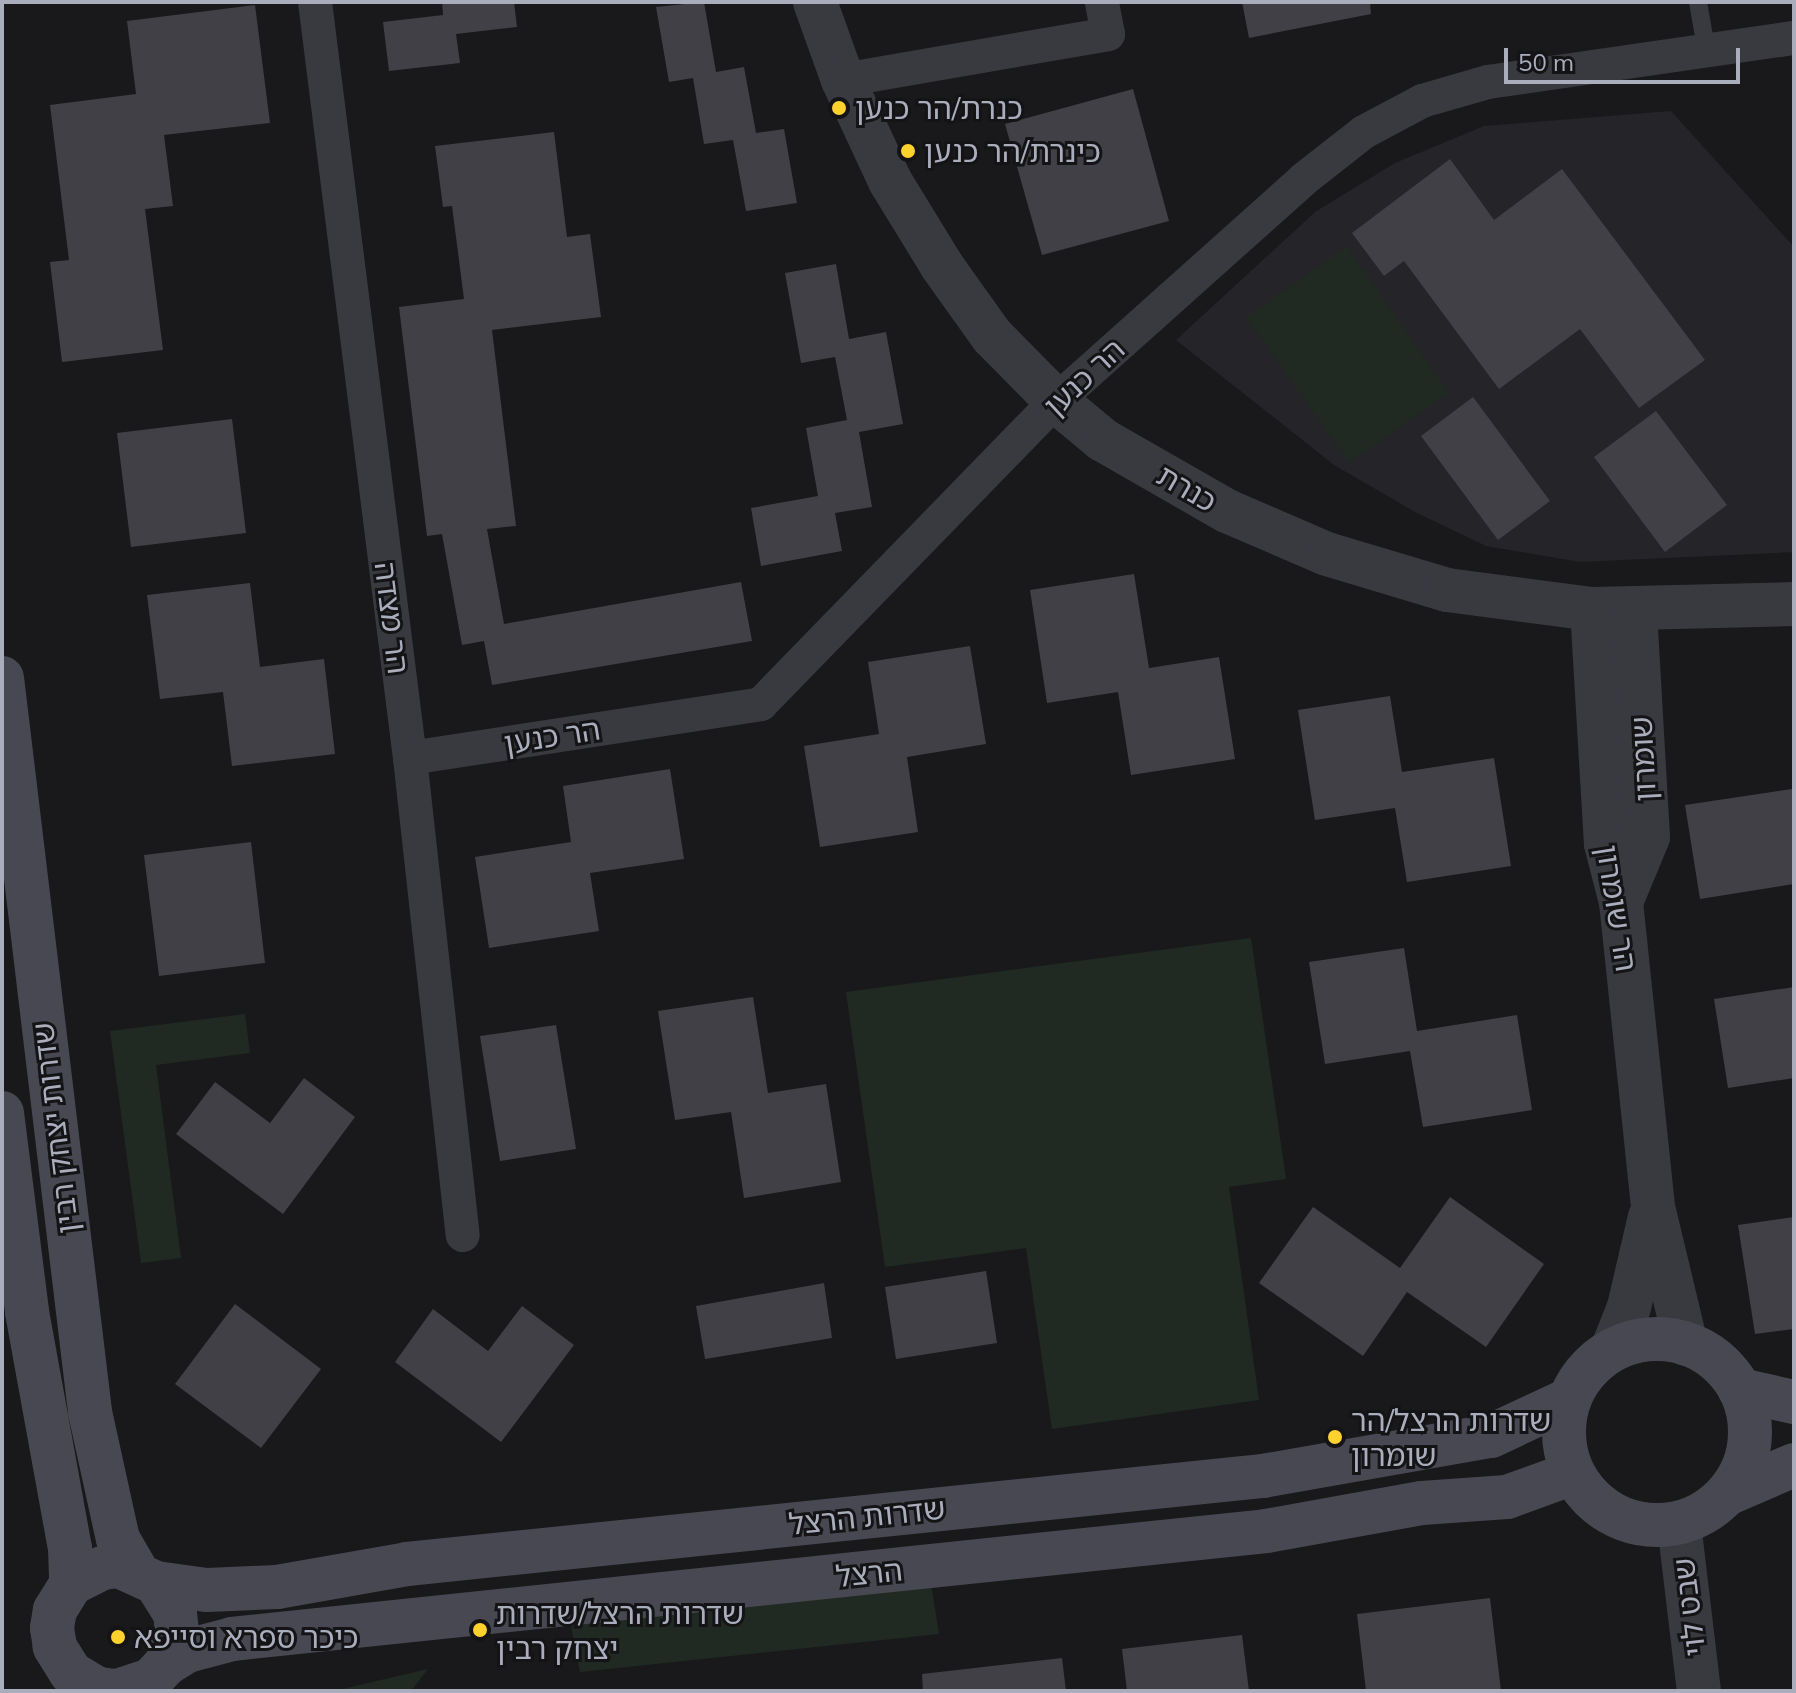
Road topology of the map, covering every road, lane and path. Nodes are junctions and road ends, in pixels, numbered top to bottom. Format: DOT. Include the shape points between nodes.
graph roads {
  1 [pos="315,2"];
  2 [pos="815,2"];
  3 [pos="1102,2"];
  4 [pos="1698,2"];
  5 [pos="1794,38"];
  6 [pos="1706,48"];
  7 [pos="843,80"];
  8 [pos="1056,401"];
  9 [pos="1794,604"];
  10 [pos="1614,610"];
  11 [pos="2,678"];
  12 [pos="410,758"];
  13 [pos="1621,902"];
  14 [pos="2,1113"];
  15 [pos="1653,1207"];
  16 [pos="463,1235"];
  17 [pos="1686,1344"];
  18 [pos="1612,1350"];
  19 [pos="1740,1390"];
  20 [pos="1570,1399"];
  21 [pos="1794,1402"];
  22 [pos="1794,1465"];
  23 [pos="1573,1473"];
  24 [pos="1729,1493"];
  25 [pos="1679,1524"];
  26 [pos="146,1577"];
  27 [pos="71,1584"];
  28 [pos="123,1684"];
  29 [pos="1699,1691"];
  1 -- 12 [label="street, הר מצדה"];
  2 -- 7 [label="street, כנרת"];
  3 -- 7 [label="street" via="1108,34"];
  4 -- 6 [label="lane"];
  5 -- 6 [label="street, הר כנען"];
  6 -- 8 [label="street, הר כנען" via="1488,82 1422,101 1364,132 1304,179"];
  7 -- 8 [label="street, כנרת" via="890,181 942,266 992,336"];
  8 -- 10 [label="street, כנרת" via="1103,440 1227,511 1327,554 1447,590"];
  8 -- 12 [label="street, הר כנען" via="761,704"];
  9 -- 10 [label="street, כנרת"];
  10 -- 13 [label="street, שומרון" via="1648,837"];
  11 -- 26 [label="main road, שדרות יצחק רבין" via="90,1412 118,1539"];
  12 -- 16 [label="street, הר מצדה"];
  13 -- 15 [label="street, הר שומרון"];
  14 -- 27 [label="main road, שדרות יצחק רבין" via="27,1312 72,1557"];
  15 -- 17 [label="street"];
  15 -- 18 [label="street" via="1629,1307"];
  17 -- 18 [label="main road" via="1661,1339"];
  17 -- 19 [label="main road" via="1717,1362"];
  18 -- 20 [label="main road" via="1587,1370"];
  19 -- 21 [label="main road"];
  19 -- 24 [label="main road" via="1749,1416 1750,1444"];
  20 -- 23 [label="main road" via="1564,1424"];
  20 -- 26 [label="main road, שדרות הרצל" via="1491,1436 1263,1476 407,1564 277,1587 207,1590"];
  22 -- 24 [label="main road"];
  23 -- 25 [label="main road" via="1606,1511 1642,1524"];
  23 -- 28 [label="main road, הרצל" via="1507,1497 1422,1503 1266,1531 232,1639 187,1651"];
  24 -- 25 [label="main road" via="1706,1512"];
  25 -- 29 [label="street, שבט לוי"];
  26 -- 27 [label="main road" via="102,1568"];
  26 -- 28 [label="main road" via="175,1613 174,1648"];
  27 -- 28 [label="main road" via="55,1610 52,1628 63,1664"];
}
